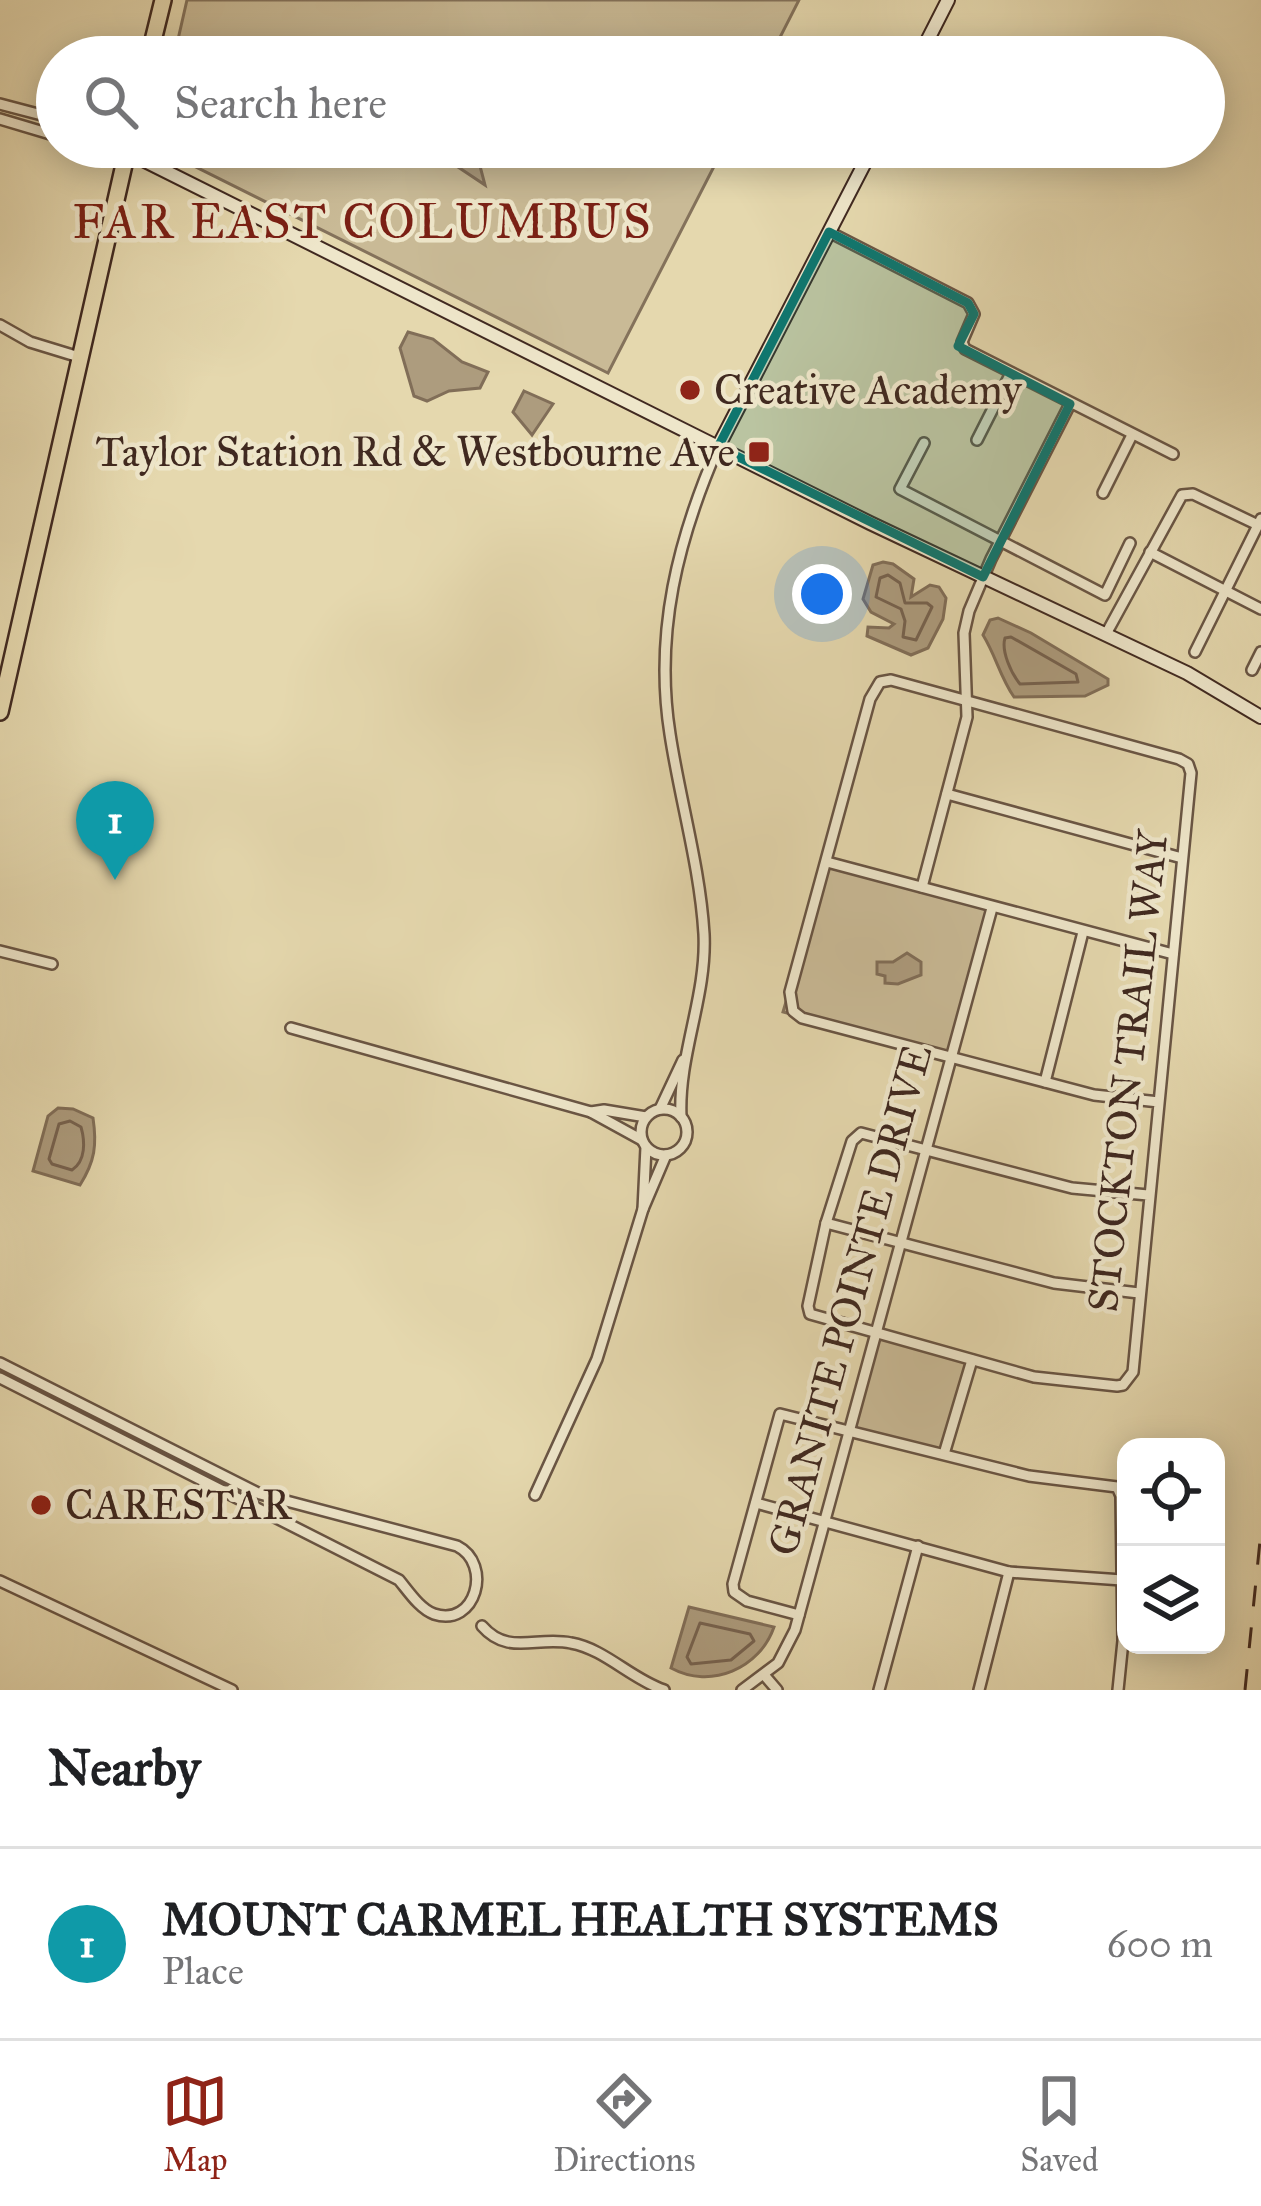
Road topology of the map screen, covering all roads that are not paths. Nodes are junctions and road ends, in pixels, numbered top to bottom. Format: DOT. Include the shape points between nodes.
graph roads {
  1 [pos="163,0"];
  2 [pos="947,0"];
  3 [pos="154,36"];
  4 [pos="929,36"];
  5 [pos="0,104"];
  6 [pos="36,113"];
  7 [pos="0,119"];
  8 [pos="36,130"];
  9 [pos="121,168"];
  10 [pos="165,168"];
  11 [pos="862,168"];
  12 [pos="829,232"];
  13 [pos="0,325"];
  14 [pos="80,357"];
  15 [pos="1011,373"];
  16 [pos="1070,404"];
  17 [pos="1132,436"];
  18 [pos="977,440"];
  19 [pos="924,443"];
  20 [pos="718,447"];
  21 [pos="1173,454"];
  22 [pos="1103,493"];
  23 [pos="1259,522"];
  24 [pos="1000,542"];
  25 [pos="1130,544"];
  26 [pos="1150,552"];
  27 [pos="983,577"];
  28 [pos="1225,590"];
  29 [pos="1261,609"];
  30 [pos="1106,634"];
  31 [pos="1196,652"];
  32 [pos="1261,652"];
  33 [pos="1252,670"];
  34 [pos="969,701"];
  35 [pos="0,712"];
  36 [pos="1261,717"];
  37 [pos="947,794"];
  38 [pos="1181,857"];
  39 [pos="827,862"];
  40 [pos="922,887"];
  41 [pos="992,908"];
  42 [pos="1083,932"];
  43 [pos="0,951"];
  44 [pos="1173,954"];
  45 [pos="52,964"];
  46 [pos="291,1028"];
  47 [pos="686,1055"];
  48 [pos="950,1056"];
  49 [pos="1045,1082"];
  50 [pos="1159,1102"];
  51 [pos="660,1109"];
  52 [pos="591,1112"];
  53 [pos="681,1117"];
  54 [pos="646,1118"];
  55 [pos="644,1144"];
  56 [pos="925,1150"];
  57 [pos="666,1156"];
  58 [pos="1148,1195"];
  59 [pos="643,1208"];
  60 [pos="826,1223"];
  61 [pos="900,1243"];
  62 [pos="1139,1293"];
  63 [pos="875,1334"];
  64 [pos="972,1360"];
  65 [pos="0,1363"];
  66 [pos="0,1378"];
  67 [pos="850,1431"];
  68 [pos="944,1454"];
  69 [pos="535,1495"];
  70 [pos="756,1503"];
  71 [pos="824,1521"];
  72 [pos="917,1546"];
  73 [pos="1122,1546"];
  74 [pos="1009,1572"];
  75 [pos="1117,1580"];
  76 [pos="0,1581"];
  77 [pos="799,1615"];
  78 [pos="482,1626"];
  79 [pos="1122,1654"];
  80 [pos="765,1676"];
  81 [pos="232,1690"];
  82 [pos="664,1690"];
  83 [pos="742,1690"];
  84 [pos="777,1690"];
  85 [pos="879,1690"];
  86 [pos="979,1690"];
  87 [pos="1118,1690"];
  1 -- 3 [label="highway"];
  2 -- 4 [label="main road"];
  5 -- 6 [label="street"];
  7 -- 8 [label="street"];
  9 -- 14 [label="highway"];
  10 -- 20 [label="main road"];
  11 -- 12 [label="main road"];
  12 -- 15 [label="street" via="968,303 974,314 963,346"];
  12 -- 20 [label="main road"];
  13 -- 14 [label="street"];
  14 -- 35 [label="highway"];
  15 -- 16 [label="street"];
  15 -- 18 [label="street"];
  16 -- 17 [label="street"];
  16 -- 24 [label="street"];
  17 -- 21 [label="street"];
  17 -- 22 [label="street"];
  19 -- 24 [label="street" via="899,489"];
  20 -- 27 [label="main road"];
  20 -- 47 [label="street" via="682,538 665,650 669,731 704,935"];
  23 -- 26 [label="street" via="1181,495"];
  23 -- 28 [label="street"];
  24 -- 25 [label="street" via="1105,595"];
  24 -- 27 [label="street"];
  26 -- 28 [label="street"];
  26 -- 30 [label="street"];
  27 -- 30 [label="main road"];
  27 -- 34 [label="street" via="964,633"];
  28 -- 29 [label="street"];
  28 -- 31 [label="street"];
  30 -- 36 [label="main road"];
  32 -- 33 [label="street"];
  34 -- 37 [label="street"];
  34 -- 38 [label="street, STOCKTON TRAIL WAY" via="1187,764"];
  34 -- 39 [label="street" via="880,682"];
  37 -- 38 [label="street"];
  37 -- 40 [label="street"];
  38 -- 44 [label="street, STOCKTON TRAIL WAY"];
  39 -- 40 [label="street"];
  39 -- 48 [label="street" via="791,1007 802,1018"];
  40 -- 41 [label="street"];
  41 -- 42 [label="street"];
  41 -- 48 [label="street, GRANITE POINTE DRIVE"];
  42 -- 44 [label="street"];
  42 -- 49 [label="street"];
  43 -- 45 [label="street"];
  44 -- 50 [label="street, STOCKTON TRAIL WAY"];
  46 -- 52 [label="street"];
  47 -- 51 [label="street"];
  47 -- 53 [label="street"];
  48 -- 49 [label="street"];
  48 -- 56 [label="street, GRANITE POINTE DRIVE"];
  49 -- 50 [label="street"];
  50 -- 58 [label="street, STOCKTON TRAIL WAY"];
  51 -- 53 [label="street"];
  51 -- 54 [label="street"];
  52 -- 54 [label="street"];
  52 -- 55 [label="street"];
  53 -- 57 [label="street" via="687,1137"];
  54 -- 55 [label="street"];
  55 -- 57 [label="street"];
  55 -- 59 [label="street"];
  56 -- 58 [label="street" via="1072,1188"];
  56 -- 60 [label="street" via="866,1133 852,1141"];
  56 -- 61 [label="street, GRANITE POINTE DRIVE"];
  57 -- 59 [label="street"];
  58 -- 62 [label="street, STOCKTON TRAIL WAY"];
  59 -- 69 [label="street" via="597,1359"];
  60 -- 61 [label="street"];
  60 -- 63 [label="street" via="810,1315"];
  61 -- 62 [label="street" via="1054,1283"];
  61 -- 63 [label="street, GRANITE POINTE DRIVE"];
  62 -- 64 [label="street, STOCKTON TRAIL WAY" via="1133,1372 1123,1385 1034,1377"];
  63 -- 64 [label="street"];
  63 -- 67 [label="street, GRANITE POINTE DRIVE"];
  64 -- 68 [label="street"];
  65 -- 66 [label="street" via="260,1494 457,1546 476,1565 476,1593 450,1615 429,1611 399,1580"];
  67 -- 68 [label="street"];
  67 -- 70 [label="street" via="780,1414"];
  67 -- 71 [label="street, GRANITE POINTE DRIVE"];
  68 -- 73 [label="street" via="1029,1476 1118,1486"];
  70 -- 71 [label="street"];
  70 -- 77 [label="street" via="734,1592"];
  71 -- 72 [label="street"];
  71 -- 77 [label="street, GRANITE POINTE DRIVE"];
  72 -- 74 [label="street"];
  72 -- 85 [label="street"];
  74 -- 75 [label="street"];
  74 -- 86 [label="street"];
  76 -- 81 [label="street"];
  77 -- 80 [label="street, GRANITE POINTE DRIVE"];
  78 -- 82 [label="street" via="512,1645 576,1644"];
  79 -- 87 [label="street"];
  80 -- 83 [label="street, GRANITE POINTE DRIVE"];
  80 -- 84 [label="street"];
}
